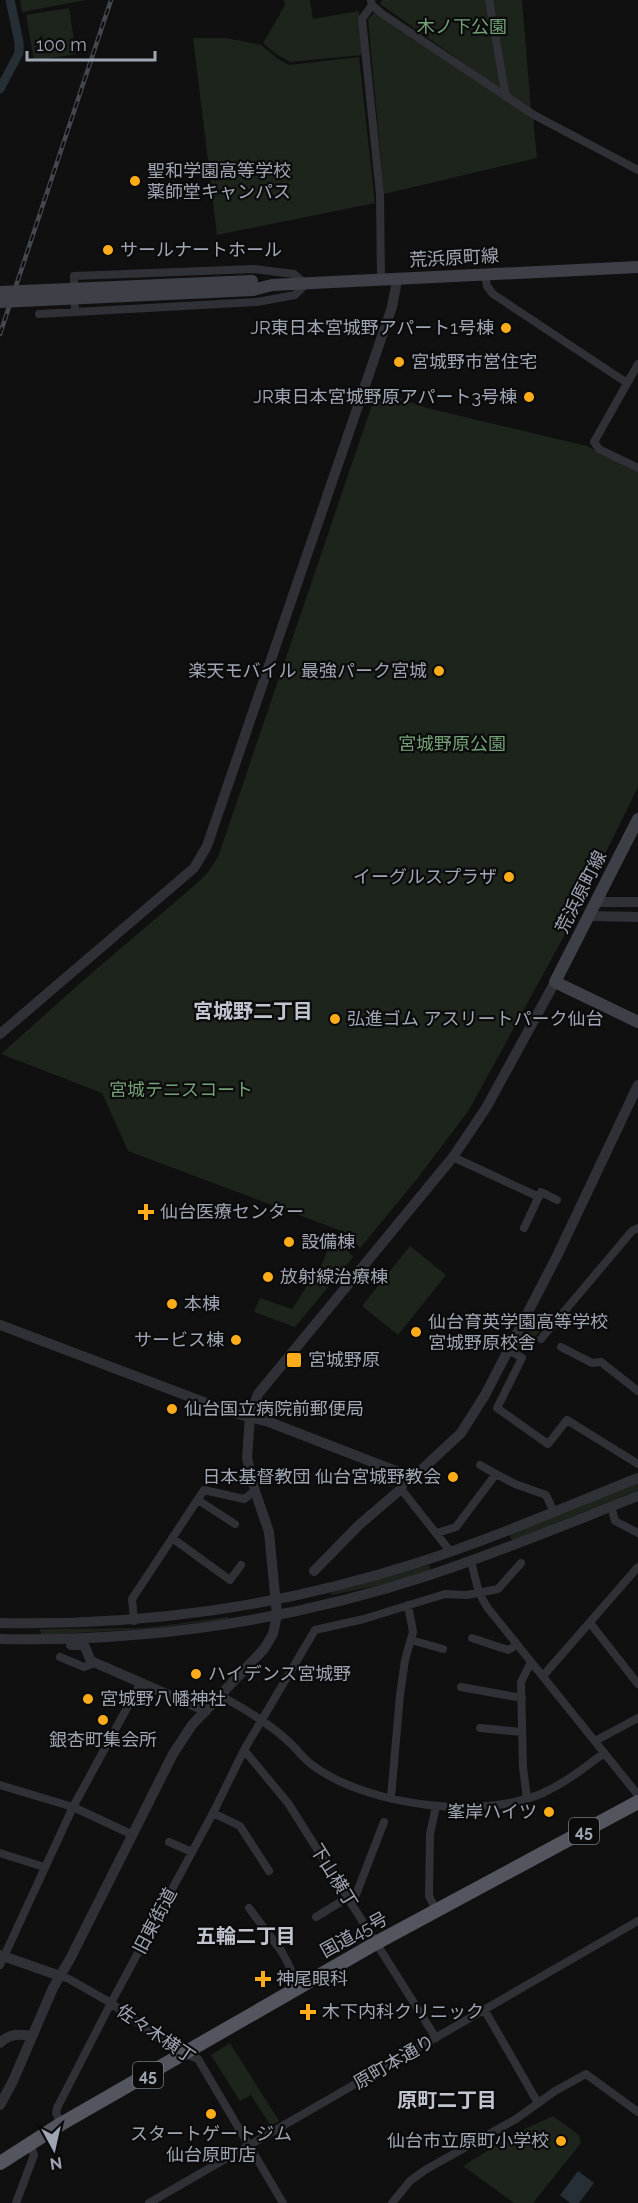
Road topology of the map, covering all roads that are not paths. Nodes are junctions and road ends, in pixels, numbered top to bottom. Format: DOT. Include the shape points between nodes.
graph roads {
  1 [pos="489,0"];
  2 [pos="372,3"];
  3 [pos="506,97"];
  4 [pos="638,170"];
  5 [pos="638,267"];
  6 [pos="485,275"];
  7 [pos="397,280"];
  8 [pos="381,281"];
  9 [pos="306,284"];
  10 [pos="252,286"];
  11 [pos="0,292"];
  12 [pos="0,302"];
  13 [pos="75,311"];
  14 [pos="39,314"];
  15 [pos="638,364"];
  16 [pos="627,383"];
  17 [pos="638,468"];
  18 [pos="638,819"];
  19 [pos="634,833"];
  20 [pos="596,902"];
  21 [pos="638,902"];
  22 [pos="590,916"];
  23 [pos="638,917"];
  24 [pos="555,982"];
  25 [pos="638,1022"];
  26 [pos="0,1034"];
  27 [pos="638,1085"];
  28 [pos="453,1157"];
  29 [pos="539,1197"];
  30 [pos="556,1200"];
  31 [pos="638,1227"];
  32 [pos="524,1228"];
  33 [pos="0,1325"];
  34 [pos="541,1339"];
  35 [pos="561,1347"];
  36 [pos="508,1350"];
  37 [pos="636,1387"];
  38 [pos="250,1417"];
  39 [pos="638,1464"];
  40 [pos="480,1465"];
  41 [pos="406,1474"];
  42 [pos="496,1474"];
  43 [pos="638,1478"];
  44 [pos="401,1489"];
  45 [pos="255,1491"];
  46 [pos="638,1496"];
  47 [pos="198,1500"];
  48 [pos="611,1506"];
  49 [pos="554,1512"];
  50 [pos="235,1524"];
  51 [pos="437,1533"];
  52 [pos="638,1533"];
  53 [pos="172,1538"];
  54 [pos="450,1551"];
  55 [pos="471,1561"];
  56 [pos="521,1563"];
  57 [pos="241,1565"];
  58 [pos="638,1567"];
  59 [pos="314,1571"];
  60 [pos="479,1593"];
  61 [pos="275,1599"];
  62 [pos="408,1605"];
  63 [pos="277,1615"];
  64 [pos="134,1621"];
  65 [pos="0,1623"];
  66 [pos="590,1623"];
  67 [pos="159,1634"];
  68 [pos="472,1638"];
  69 [pos="0,1639"];
  70 [pos="39,1639"];
  71 [pos="411,1640"];
  72 [pos="517,1645"];
  73 [pos="443,1649"];
  74 [pos="60,1657"];
  75 [pos="531,1662"];
  76 [pos="95,1663"];
  77 [pos="543,1676"];
  78 [pos="140,1684"];
  79 [pos="638,1684"];
  80 [pos="461,1687"];
  81 [pos="221,1696"];
  82 [pos="522,1698"];
  83 [pos="206,1711"];
  84 [pos="638,1718"];
  85 [pos="262,1719"];
  86 [pos="480,1728"];
  87 [pos="522,1732"];
  88 [pos="595,1741"];
  89 [pos="244,1750"];
  90 [pos="604,1753"];
  91 [pos="0,1785"];
  92 [pos="638,1795"];
  93 [pos="391,1797"];
  94 [pos="527,1798"];
  95 [pos="638,1802"];
  96 [pos="436,1806"];
  97 [pos="73,1807"];
  98 [pos="213,1813"];
  99 [pos="384,1822"];
  100 [pos="132,1834"];
  101 [pos="169,1842"];
  102 [pos="192,1852"];
  103 [pos="0,1853"];
  104 [pos="44,1867"];
  105 [pos="268,1871"];
  106 [pos="349,1902"];
  107 [pos="249,1908"];
  108 [pos="436,1910"];
  109 [pos="316,1917"];
  110 [pos="638,1921"];
  111 [pos="376,1943"];
  112 [pos="1,1959"];
  113 [pos="60,1976"];
  114 [pos="300,1987"];
  115 [pos="111,2003"];
  116 [pos="484,2009"];
  117 [pos="32,2036"];
  118 [pos="436,2038"];
  119 [pos="0,2043"];
  120 [pos="186,2053"];
  121 [pos="538,2103"];
  122 [pos="0,2105"];
  123 [pos="638,2112"];
  124 [pos="62,2124"];
  125 [pos="30,2144"];
  126 [pos="248,2146"];
  127 [pos="0,2163"];
  128 [pos="16,2203"];
  129 [pos="149,2203"];
  130 [pos="283,2203"];
  131 [pos="392,2203"];
  1 -- 3 [label="street"];
  2 -- 3 [label="street"];
  2 -- 8 [label="street" via="362,19 380,194"];
  3 -- 4 [label="street"];
  5 -- 6 [label="main road, 荒浜原町線"];
  6 -- 7 [label="main road, 荒浜原町線"];
  6 -- 16 [label="street" via="493,294"];
  7 -- 8 [label="main road, 荒浜原町線"];
  7 -- 26 [label="street" via="392,307 205,851 194,868"];
  8 -- 9 [label="main road, 荒浜原町線"];
  9 -- 10 [label="main road, 荒浜原町線"];
  9 -- 13 [label="street" via="295,295 257,302"];
  9 -- 13 [label="street" via="294,274 254,269 72,275"];
  10 -- 11 [label="main road, 荒浜原町線, bridge"];
  10 -- 12 [label="main road, 荒浜原町線, bridge"];
  13 -- 14 [label="street"];
  15 -- 16 [label="street"];
  16 -- 17 [label="street" via="594,442 599,449"];
  18 -- 19 [label="main road, 荒浜原町線"];
  19 -- 20 [label="main road, 荒浜原町線"];
  20 -- 21 [label="street"];
  20 -- 22 [label="main road, 荒浜原町線"];
  22 -- 23 [label="street"];
  22 -- 24 [label="main road, 荒浜原町線"];
  24 -- 25 [label="main road"];
  24 -- 28 [label="street" via="486,1108"];
  27 -- 36 [label="street"];
  28 -- 29 [label="street"];
  28 -- 38 [label="street" via="258,1394"];
  29 -- 30 [label="street" via="541,1192"];
  29 -- 32 [label="street"];
  31 -- 34 [label="street"];
  33 -- 38 [label="street"];
  35 -- 37 [label="street" via="592,1363 601,1362"];
  36 -- 39 [label="street" via="522,1358 497,1408 548,1444 567,1420"];
  36 -- 41 [label="street" via="461,1433 423,1471"];
  38 -- 41 [label="street"];
  38 -- 45 [label="street" via="247,1458"];
  40 -- 42 [label="street"];
  41 -- 44 [label="street"];
  42 -- 49 [label="street" via="546,1495"];
  42 -- 51 [label="street" via="456,1527"];
  43 -- 49 [label="street"];
  44 -- 51 [label="street"];
  44 -- 59 [label="street"];
  45 -- 47 [label="street" via="244,1499 204,1490"];
  45 -- 61 [label="street" via="269,1532"];
  46 -- 48 [label="street"];
  47 -- 50 [label="street"];
  47 -- 53 [label="street"];
  48 -- 52 [label="street" via="615,1521"];
  48 -- 55 [label="street"];
  49 -- 54 [label="street"];
  51 -- 54 [label="street"];
  53 -- 57 [label="street" via="230,1580"];
  53 -- 64 [label="street" via="132,1599"];
  54 -- 61 [label="street" via="380,1574"];
  55 -- 60 [label="street"];
  55 -- 63 [label="street" via="391,1587"];
  56 -- 60 [label="street" via="498,1589"];
  58 -- 66 [label="street"];
  60 -- 62 [label="street, 旧東街道" via="446,1594"];
  60 -- 72 [label="street"];
  61 -- 63 [label="street"];
  61 -- 64 [label="street"];
  62 -- 71 [label="street"];
  62 -- 85 [label="street, 旧東街道" via="315,1630"];
  63 -- 67 [label="street"];
  63 -- 81 [label="street" via="273,1634 264,1649"];
  64 -- 65 [label="street"];
  66 -- 77 [label="street"];
  66 -- 79 [label="street"];
  67 -- 70 [label="street"];
  67 -- 76 [label="street" via="131,1642 98,1644 93,1648"];
  68 -- 72 [label="street" via="508,1650"];
  69 -- 70 [label="street"];
  70 -- 76 [label="street" via="58,1645 84,1646 88,1658"];
  71 -- 73 [label="street"];
  71 -- 93 [label="street" via="400,1695"];
  72 -- 75 [label="street"];
  74 -- 76 [label="street" via="84,1667"];
  75 -- 77 [label="street"];
  75 -- 82 [label="street" via="521,1682"];
  76 -- 78 [label="street"];
  77 -- 88 [label="street"];
  78 -- 83 [label="street"];
  78 -- 97 [label="street"];
  80 -- 82 [label="street"];
  81 -- 83 [label="street"];
  81 -- 85 [label="street"];
  82 -- 87 [label="street"];
  83 -- 100 [label="street" via="173,1754"];
  84 -- 88 [label="street"];
  85 -- 89 [label="street, 旧東街道"];
  85 -- 93 [label="street" via="313,1767 356,1788"];
  86 -- 87 [label="street"];
  87 -- 94 [label="street"];
  88 -- 90 [label="street"];
  89 -- 98 [label="street, 旧東街道"];
  89 -- 106 [label="street, 下山横丁" via="288,1803"];
  90 -- 92 [label="street"];
  90 -- 94 [label="street" via="564,1782"];
  91 -- 97 [label="street"];
  93 -- 96 [label="street"];
  94 -- 96 [label="street" via="493,1806"];
  95 -- 108 [label="highway, 国道45号 / 45"];
  96 -- 108 [label="street" via="430,1834 429,1896"];
  97 -- 100 [label="street"];
  97 -- 104 [label="street"];
  98 -- 102 [label="street, 旧東街道"];
  98 -- 105 [label="street" via="240,1826"];
  99 -- 106 [label="street"];
  100 -- 113 [label="street"];
  101 -- 102 [label="street"];
  102 -- 115 [label="street, 旧東街道"];
  103 -- 104 [label="street"];
  104 -- 112 [label="street"];
  106 -- 109 [label="street"];
  106 -- 111 [label="street, 下山横丁"];
  107 -- 114 [label="street" via="282,1952"];
  108 -- 111 [label="highway, 国道45号 / 45"];
  110 -- 116 [label="street, 原町本通り"];
  111 -- 114 [label="highway, 国道45号 / 45"];
  111 -- 118 [label="street, 下山横丁"];
  112 -- 113 [label="street"];
  113 -- 115 [label="street, 佐々木横丁"];
  113 -- 117 [label="street"];
  114 -- 120 [label="highway, 国道45号 / 45"];
  115 -- 120 [label="street, 佐々木横丁" via="170,2047"];
  115 -- 124 [label="street, 旧東街道" via="57,2108"];
  116 -- 118 [label="street, 原町本通り"];
  116 -- 121 [label="street"];
  117 -- 119 [label="street" via="8,2036"];
  117 -- 122 [label="street"];
  118 -- 126 [label="street, 原町本通り"];
  120 -- 124 [label="highway, 国道45号 / 45"];
  120 -- 126 [label="street, 佐々木横丁" via="198,2060"];
  121 -- 123 [label="street" via="586,2074"];
  121 -- 131 [label="street" via="425,2170"];
  124 -- 125 [label="highway, 国道45号 / 45"];
  125 -- 127 [label="highway, 国道45号 / 45"];
  125 -- 128 [label="street" via="34,2155"];
  126 -- 129 [label="street, 原町本通り"];
  126 -- 130 [label="street, 佐々木横丁"];
}
